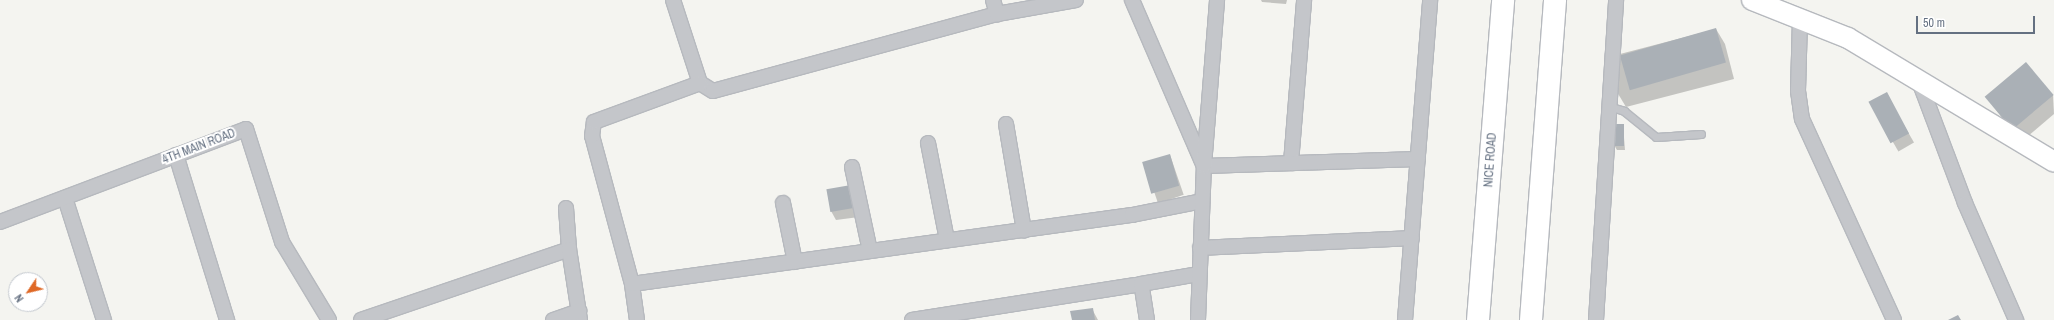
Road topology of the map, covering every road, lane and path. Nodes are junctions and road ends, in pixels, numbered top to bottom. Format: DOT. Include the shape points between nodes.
graph roads {
  1 [pos="673,0"];
  2 [pos="993,0"];
  3 [pos="1076,0"];
  4 [pos="1217,0"];
  5 [pos="1304,0"];
  6 [pos="1430,0"];
  7 [pos="1503,0"];
  8 [pos="1555,0"];
  9 [pos="1616,0"];
  10 [pos="1752,0"];
  11 [pos="1134,3"];
  12 [pos="997,14"];
  13 [pos="1800,19"];
  14 [pos="1919,81"];
  15 [pos="700,83"];
  16 [pos="1608,106"];
  17 [pos="1006,124"];
  18 [pos="1701,134"];
  19 [pos="928,143"];
  20 [pos="176,155"];
  21 [pos="1418,159"];
  22 [pos="2054,162"];
  23 [pos="1292,163"];
  24 [pos="1204,166"];
  25 [pos="852,167"];
  26 [pos="65,198"];
  27 [pos="1202,201"];
  28 [pos="783,203"];
  29 [pos="566,208"];
  30 [pos="0,222"];
  31 [pos="1024,230"];
  32 [pos="1412,238"];
  33 [pos="948,240"];
  34 [pos="1200,248"];
  35 [pos="569,249"];
  36 [pos="870,251"];
  37 [pos="795,262"];
  38 [pos="1199,274"];
  39 [pos="632,284"];
  40 [pos="1141,284"];
  41 [pos="580,316"];
  42 [pos="104,320"];
  43 [pos="227,320"];
  44 [pos="329,320"];
  45 [pos="361,320"];
  46 [pos="553,320"];
  47 [pos="637,320"];
  48 [pos="912,320"];
  49 [pos="1147,320"];
  50 [pos="1198,320"];
  51 [pos="1402,320"];
  52 [pos="1405,320"];
  53 [pos="1478,320"];
  54 [pos="1531,320"];
  55 [pos="1596,320"];
  56 [pos="1894,320"];
  57 [pos="2016,320"];
  1 -- 15 [label="street"];
  2 -- 12 [label="street"];
  3 -- 12 [label="street"];
  4 -- 24 [label="street"];
  5 -- 23 [label="street"];
  6 -- 21 [label="street"];
  7 -- 53 [label="highway, NICE ROAD"];
  8 -- 54 [label="highway"];
  9 -- 16 [label="street"];
  10 -- 13 [label="street"];
  11 -- 24 [label="street"];
  12 -- 15 [label="street" via="719,90 708,90"];
  13 -- 14 [label="street" via="1848,38"];
  13 -- 56 [label="street" via="1798,91 1802,119"];
  14 -- 22 [label="street"];
  14 -- 57 [label="street" via="1965,203"];
  15 -- 39 [label="street" via="594,122 592,136"];
  16 -- 18 [label="lane" via="1620,109 1656,137"];
  16 -- 55 [label="street"];
  17 -- 31 [label="street"];
  19 -- 33 [label="street"];
  20 -- 26 [label="street, 4TH MAIN ROAD"];
  20 -- 43 [label="street"];
  20 -- 44 [label="street, 4TH MAIN ROAD" via="246,129 282,242"];
  21 -- 23 [label="street"];
  21 -- 32 [label="street"];
  23 -- 24 [label="street"];
  24 -- 27 [label="street"];
  25 -- 36 [label="street"];
  26 -- 30 [label="street, 4TH MAIN ROAD"];
  26 -- 42 [label="street"];
  27 -- 31 [label="street"];
  27 -- 34 [label="street"];
  28 -- 37 [label="street"];
  29 -- 35 [label="street"];
  31 -- 33 [label="street"];
  32 -- 34 [label="street"];
  32 -- 52 [label="street"];
  33 -- 36 [label="street"];
  34 -- 38 [label="street"];
  35 -- 41 [label="street"];
  35 -- 45 [label="street"];
  36 -- 37 [label="street"];
  37 -- 39 [label="street"];
  38 -- 40 [label="street"];
  38 -- 50 [label="street"];
  39 -- 47 [label="street"];
  40 -- 48 [label="street"];
  40 -- 49 [label="street"];
  41 -- 46 [label="street"];
  51 -- 52 [label="street"];
}
